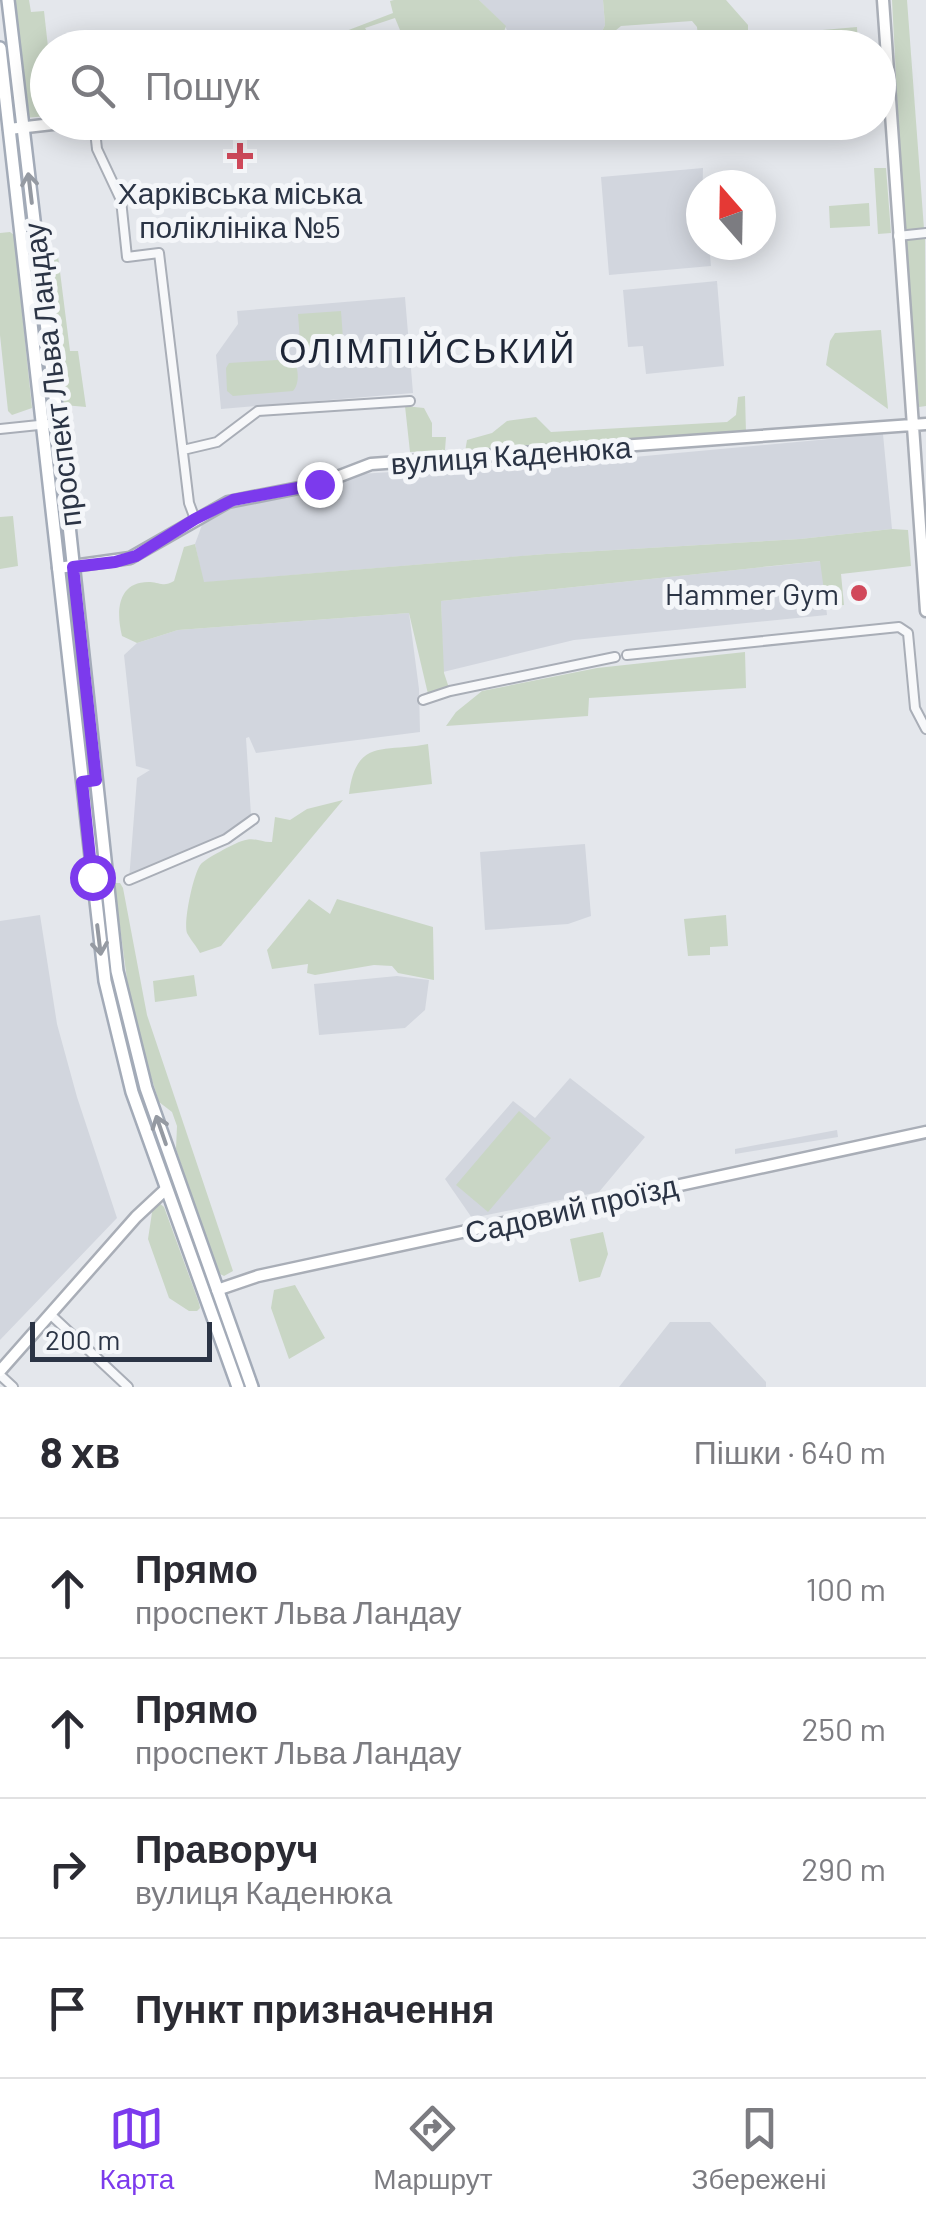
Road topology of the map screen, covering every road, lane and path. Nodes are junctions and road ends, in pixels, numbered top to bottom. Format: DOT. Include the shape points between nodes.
graph roads {
  1 [pos="8,0"];
  2 [pos="883,0"];
  3 [pos="883,30"];
  4 [pos="0,48"];
  5 [pos="30,126"];
  6 [pos="23,127"];
  7 [pos="9,129"];
  8 [pos="96,140"];
  9 [pos="889,140"];
  10 [pos="25,149"];
  11 [pos="11,151"];
  12 [pos="926,233"];
  13 [pos="898,236"];
  14 [pos="410,401"];
  15 [pos="58,424"];
  16 [pos="926,424"];
  17 [pos="42,426"];
  18 [pos="912,426"];
  19 [pos="0,429"];
  20 [pos="183,450"];
  21 [pos="195,519"];
  22 [pos="73,567"];
  23 [pos="58,568"];
  24 [pos="926,611"];
  25 [pos="627,655"];
  26 [pos="616,656"];
  27 [pos="423,700"];
  28 [pos="922,720"];
  29 [pos="926,729"];
  30 [pos="96,780"];
  31 [pos="82,782"];
  32 [pos="254,819"];
  33 [pos="128,880"];
  34 [pos="926,1132"];
  35 [pos="180,1184"];
  36 [pos="166,1189"];
  37 [pos="196,1250"];
  38 [pos="217,1290"];
  39 [pos="52,1314"];
  40 [pos="0,1373"];
  41 [pos="13,1387"];
  42 [pos="128,1387"];
  43 [pos="238,1387"];
  44 [pos="252,1387"];
  1 -- 6 [label="main road, проспект Льва Ландау"];
  2 -- 3 [label="street"];
  4 -- 7 [label="main road, проспект Льва Ландау"];
  5 -- 6 [label="street"];
  6 -- 7 [label="street"];
  6 -- 10 [label="main road, проспект Льва Ландау"];
  7 -- 11 [label="main road, проспект Льва Ландау"];
  8 -- 20 [label="street" via="121,200 127,258 159,254"];
  9 -- 13 [label="street"];
  10 -- 11 [label="main road"];
  15 -- 10 [label="main road, проспект Льва Ландау, one-way"];
  11 -- 17 [label="main road, проспект Льва Ландау"];
  12 -- 13 [label="street"];
  13 -- 18 [label="street"];
  14 -- 20 [label="street" via="258,411 218,442"];
  15 -- 17 [label="street"];
  15 -- 22 [label="main road, проспект Льва Ландау"];
  16 -- 18 [label="street, вулиця Каденюка"];
  17 -- 19 [label="street"];
  17 -- 23 [label="main road, проспект Льва Ландау"];
  18 -- 21 [label="street, вулиця Каденюка" via="375,463 319,484 233,500"];
  18 -- 24 [label="street"];
  20 -- 21 [label="street"];
  21 -- 22 [label="street, вулиця Каденюка" via="130,558"];
  22 -- 23 [label="street, вулиця Каденюка"];
  22 -- 30 [label="main road, проспект Льва Ландау"];
  23 -- 31 [label="main road, проспект Льва Ландау"];
  25 -- 28 [label="street" via="899,627 908,634"];
  26 -- 27 [label="street"];
  28 -- 29 [label="street"];
  30 -- 31 [label="main road"];
  35 -- 30 [label="main road, проспект Льва Ландау, one-way" via="123,1000"];
  31 -- 36 [label="main road, проспект Льва Ландау, one-way" via="108,998"];
  32 -- 33 [label="street" via="226,840"];
  34 -- 38 [label="street, Садовий проїзд"];
  35 -- 36 [label="main road"];
  35 -- 37 [label="main road, проспект Льва Ландау"];
  36 -- 37 [label="main road, проспект Льва Ландау"];
  36 -- 39 [label="street"];
  37 -- 38 [label="main road, проспект Льва Ландау"];
  37 -- 43 [label="main road, проспект Льва Ландау"];
  38 -- 44 [label="main road, проспект Льва Ландау"];
  39 -- 40 [label="street"];
  39 -- 42 [label="street"];
  40 -- 41 [label="street"];
}
